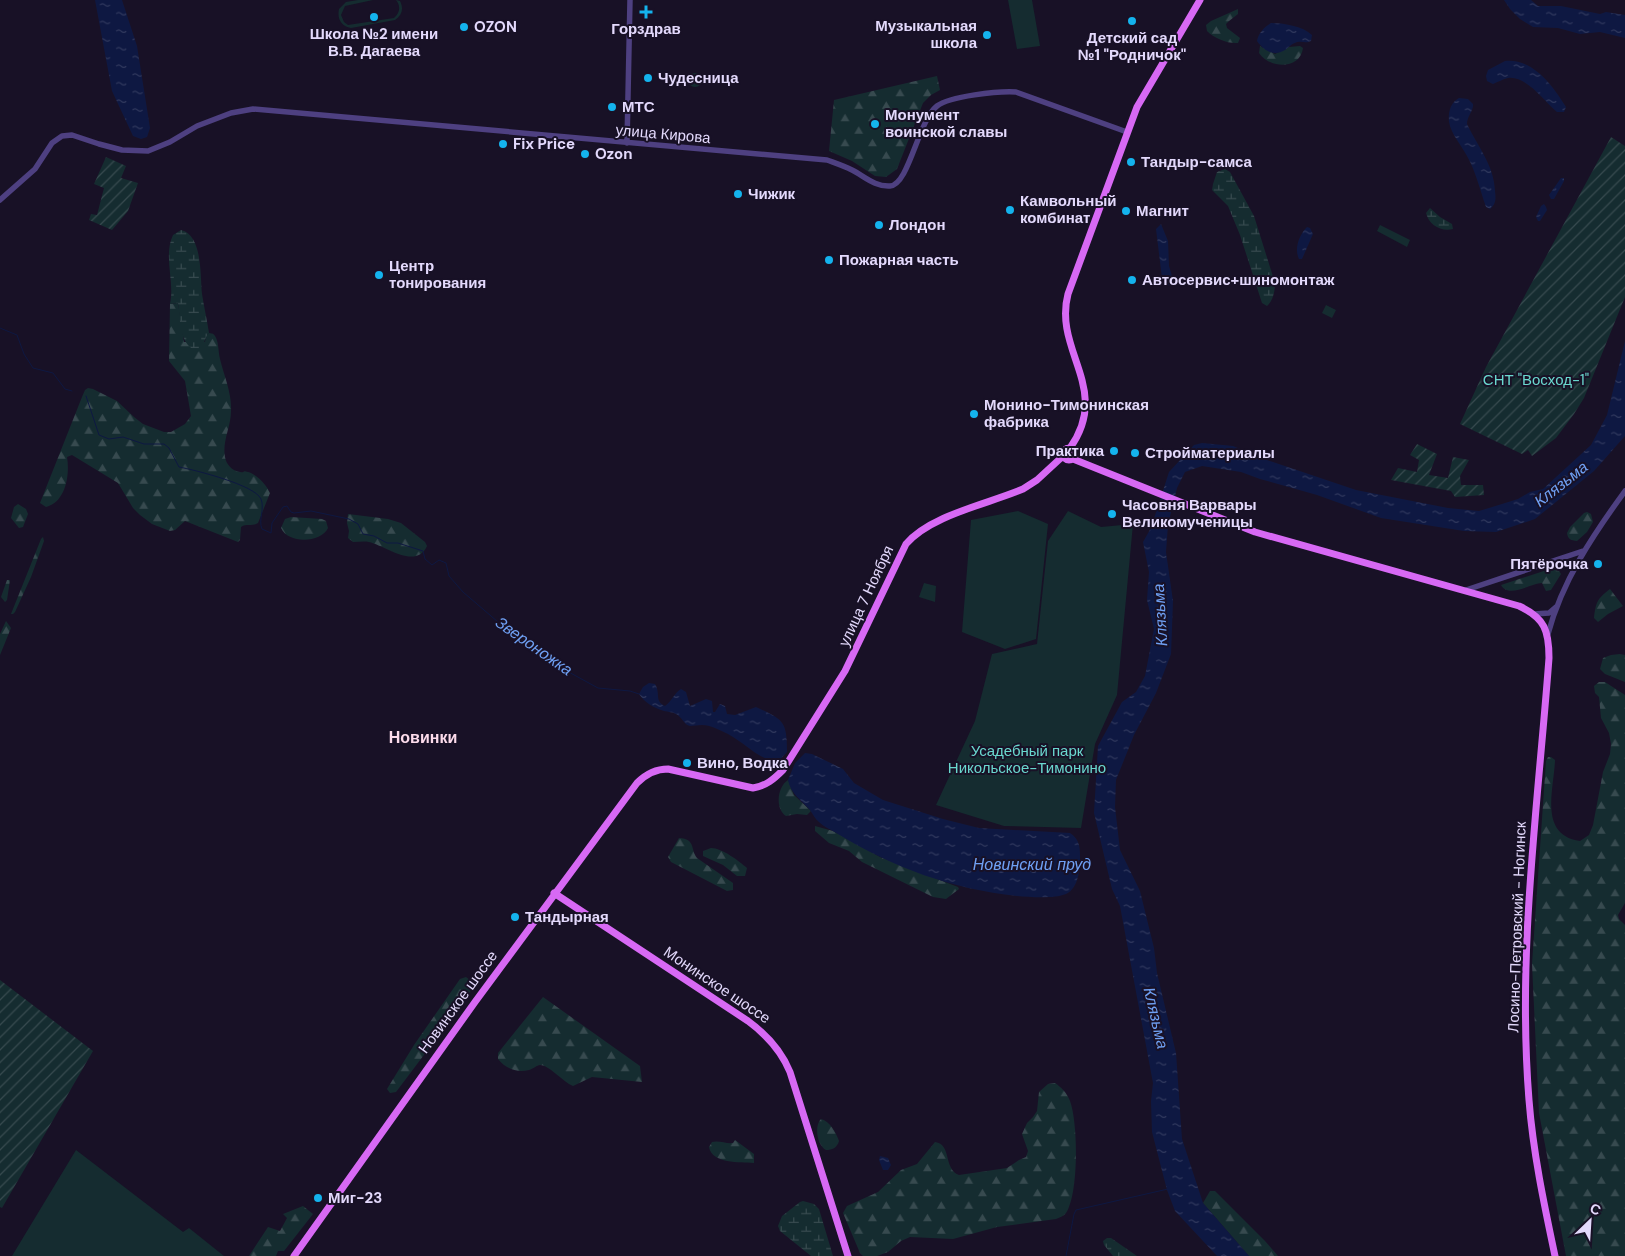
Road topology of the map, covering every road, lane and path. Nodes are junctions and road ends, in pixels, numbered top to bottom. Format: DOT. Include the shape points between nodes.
graph roads {
  1 [pos="630,0"];
  2 [pos="1200,0"];
  3 [pos="1127,132"];
  4 [pos="627,143"];
  5 [pos="0,200"];
  6 [pos="1078,436"];
  7 [pos="1070,448"];
  8 [pos="1063,456"];
  9 [pos="1073,459"];
  10 [pos="1056,463"];
  11 [pos="1625,491"];
  12 [pos="1584,551"];
  13 [pos="1466,590"];
  14 [pos="1557,605"];
  15 [pos="1534,614"];
  16 [pos="1548,634"];
  17 [pos="652,772"];
  18 [pos="554,893"];
  19 [pos="294,1256"];
  20 [pos="848,1256"];
  21 [pos="1555,1256"];
  1 -- 4 [label="street"];
  2 -- 3 [label="main road" via="1141,100"];
  3 -- 4 [label="street, улица Кирова" via="1016,92 961,98 939,104 933,110 902,179 893,186 880,186 827,160"];
  3 -- 6 [label="main road" via="1066,302 1067,332 1086,394 1084,418"];
  4 -- 5 [label="street, улица Кирова" via="253,109 231,113 197,126 148,151 122,150 72,135 62,136 52,143 35,169"];
  6 -- 7 [label="main road"];
  6 -- 10 [label="main road" via="1063,450"];
  7 -- 8 [label="main road" via="1064,450"];
  7 -- 9 [label="main road" via="1075,452"];
  8 -- 9 [label="main road" via="1067,460"];
  8 -- 10 [label="main road, улица 7 Ноября"];
  9 -- 13 [label="main road" via="1255,532"];
  10 -- 17 [label="main road, улица 7 Ноября" via="1023,488 928,526 912,537 901,550 845,671 774,780 753,788 674,769"];
  11 -- 12 [label="street"];
  12 -- 13 [label="street"];
  12 -- 14 [label="street"];
  13 -- 15 [label="main road" via="1519,606"];
  14 -- 15 [label="street" via="1544,614"];
  14 -- 16 [label="street"];
  15 -- 16 [label="main road"];
  16 -- 21 [label="main road, Лосино-Петровский - Ногинск" via="1549,658 1528,905 1526,1052 1532,1133"];
  17 -- 18 [label="main road, Новинское шоссе" via="637,782"];
  18 -- 19 [label="main road, Новинское шоссе"];
  18 -- 20 [label="main road, Монинское шоссе" via="748,1020 775,1045 790,1072"];
}
